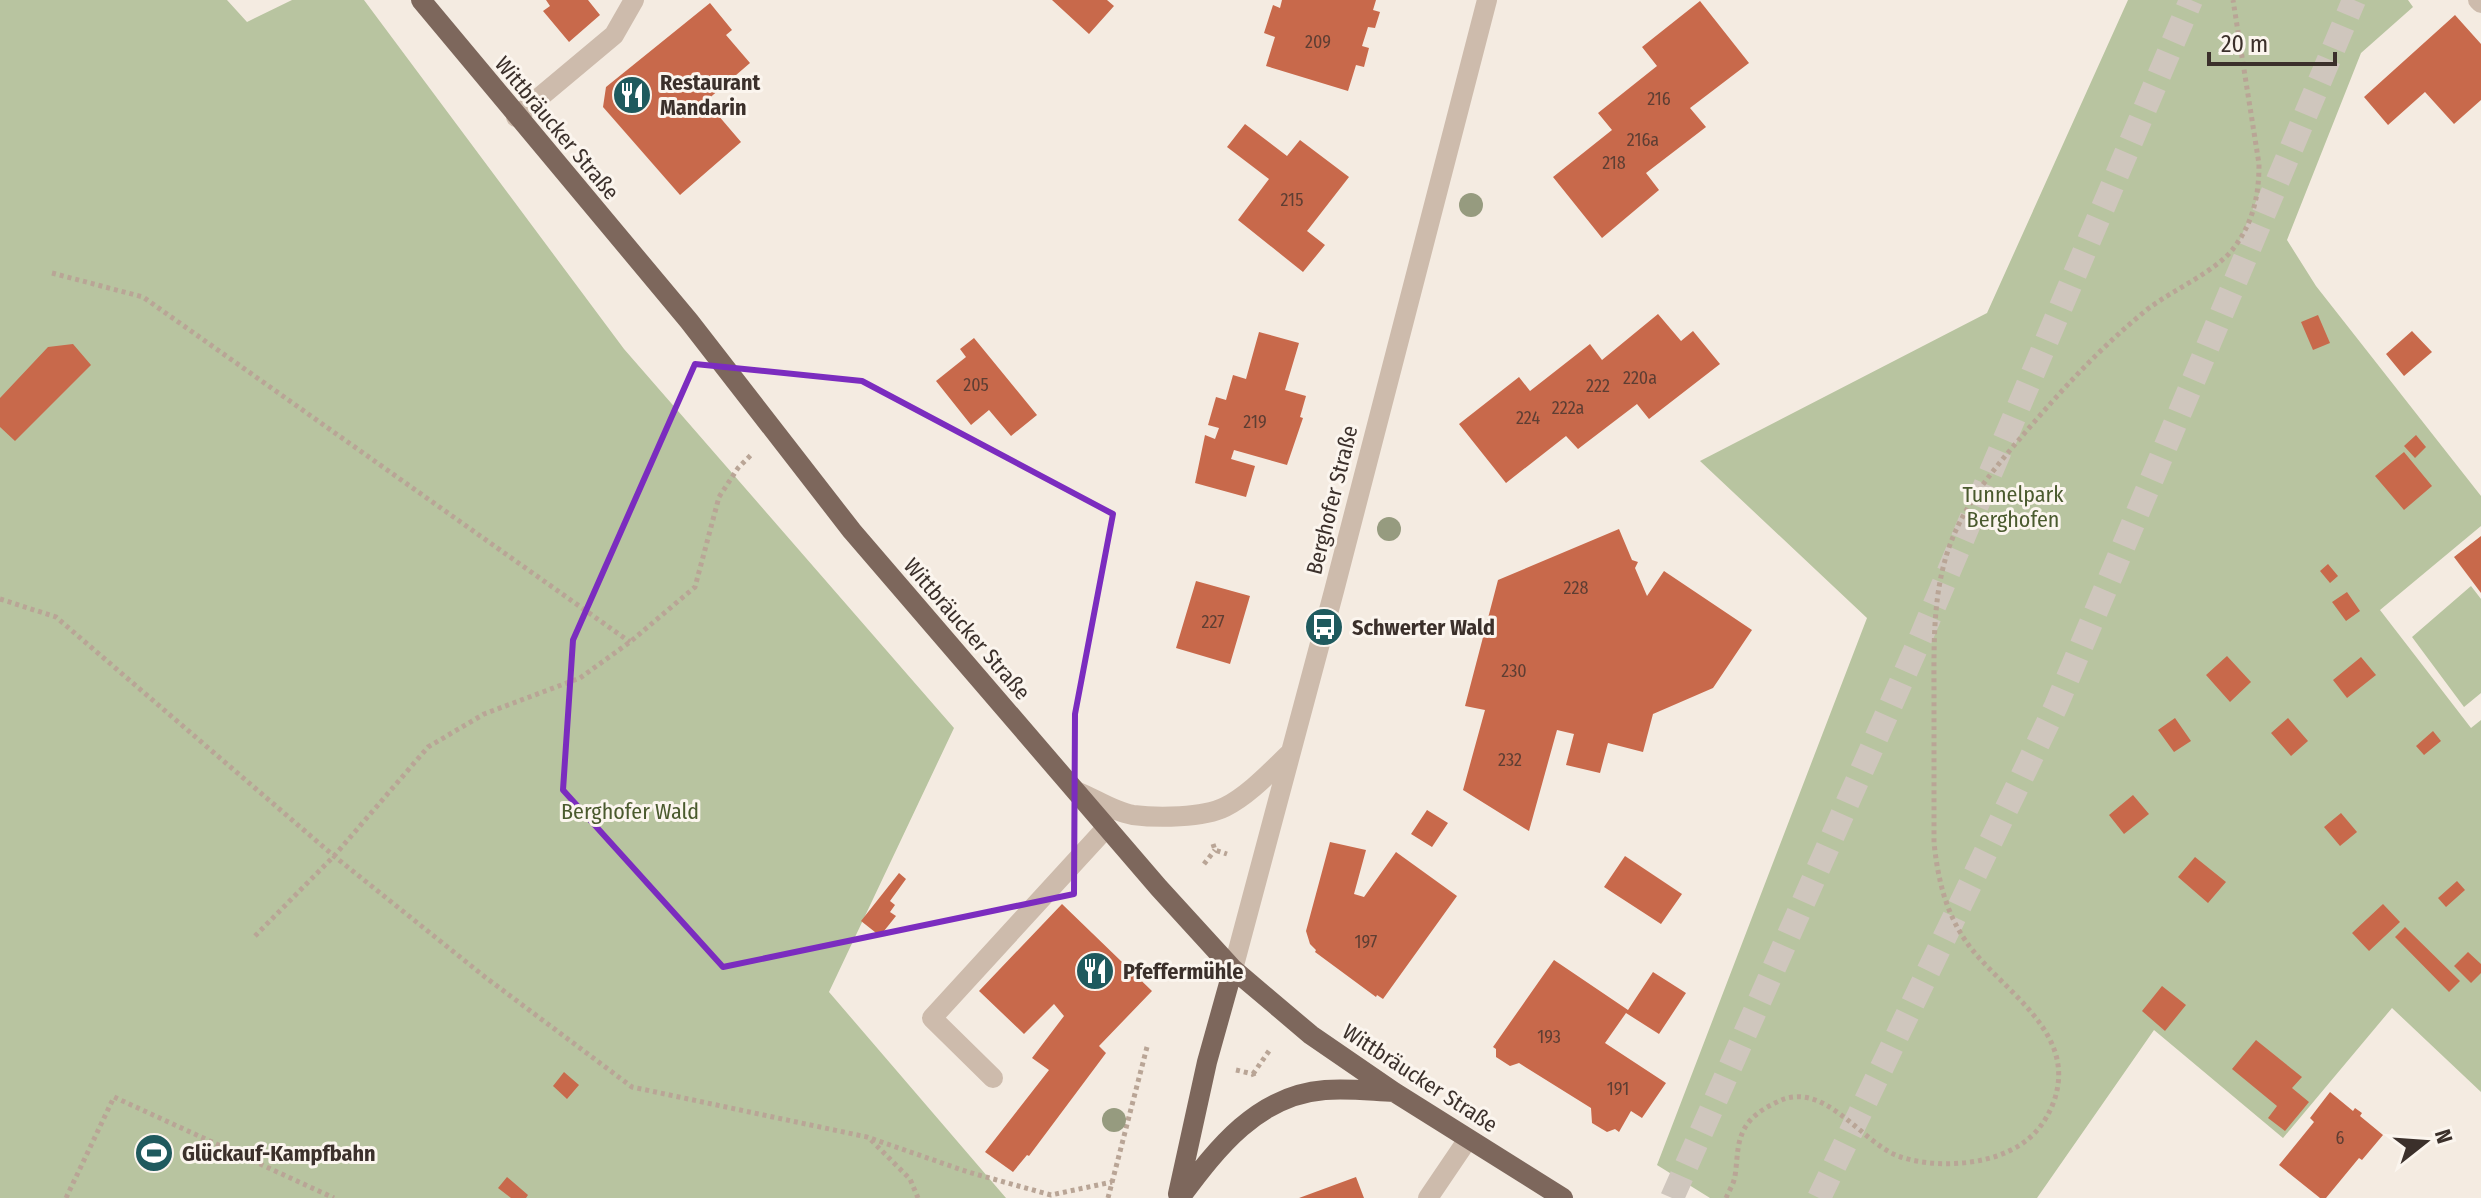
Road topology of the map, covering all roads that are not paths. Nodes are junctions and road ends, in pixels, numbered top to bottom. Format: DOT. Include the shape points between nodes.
graph roads {
  1 [pos="421,0"];
  2 [pos="634,0"];
  3 [pos="1487,0"];
  4 [pos="516,117"];
  5 [pos="1291,752"];
  6 [pos="1076,791"];
  7 [pos="1107,827"];
  8 [pos="1233,969"];
  9 [pos="993,1078"];
  10 [pos="1394,1092"];
  11 [pos="1468,1139"];
  12 [pos="1179,1198"];
  13 [pos="1428,1198"];
  14 [pos="1563,1198"];
  1 -- 4 [label="main road, Wittbräucker Straße"];
  2 -- 4 [label="street" via="614,35"];
  3 -- 5 [label="street, Berghofer Straße"];
  4 -- 6 [label="main road, Wittbräucker Straße" via="689,321 852,531"];
  5 -- 6 [label="street" via="1224,807 1205,813 1131,814"];
  5 -- 8 [label="street, Berghofer Straße"];
  6 -- 7 [label="main road, Wittbräucker Straße"];
  7 -- 8 [label="main road, Wittbräucker Straße"];
  7 -- 9 [label="street" via="932,1018"];
  8 -- 10 [label="main road, Wittbräucker Straße" via="1311,1035"];
  8 -- 12 [label="main road, Berghofer Straße"];
  10 -- 11 [label="main road, Wittbräucker Straße"];
  10 -- 12 [label="main road" via="1323,1090 1292,1096 1240,1126"];
  11 -- 13 [label="street"];
  11 -- 14 [label="main road, Wittbräucker Straße"];
}
